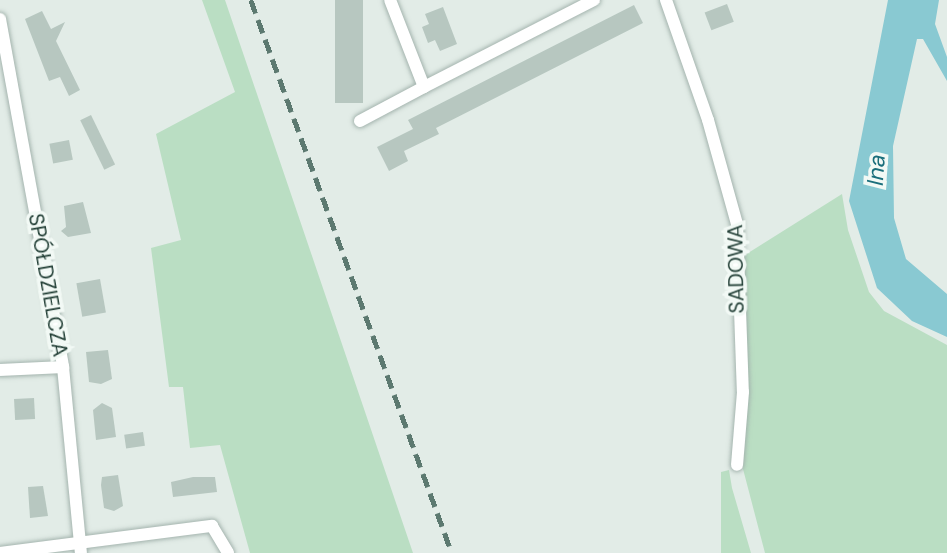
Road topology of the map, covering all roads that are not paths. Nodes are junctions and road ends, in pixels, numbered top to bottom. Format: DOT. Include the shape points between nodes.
graph roads {
  1 [pos="390,0"];
  2 [pos="594,0"];
  3 [pos="666,0"];
  4 [pos="0,19"];
  5 [pos="424,88"];
  6 [pos="360,121"];
  7 [pos="63,367"];
  8 [pos="0,370"];
  9 [pos="737,465"];
  10 [pos="80,547"];
  11 [pos="0,553"];
  12 [pos="228,553"];
  1 -- 5 [label="street"];
  2 -- 5 [label="street"];
  3 -- 9 [label="street, SADOWA" via="708,120 737,224 743,392"];
  4 -- 7 [label="street, SPÓŁDZIELCZA"];
  5 -- 6 [label="street"];
  7 -- 8 [label="street"];
  7 -- 10 [label="street, SPÓŁDZIELCZA"];
  10 -- 11 [label="street"];
  10 -- 12 [label="street" via="212,526"];
}
